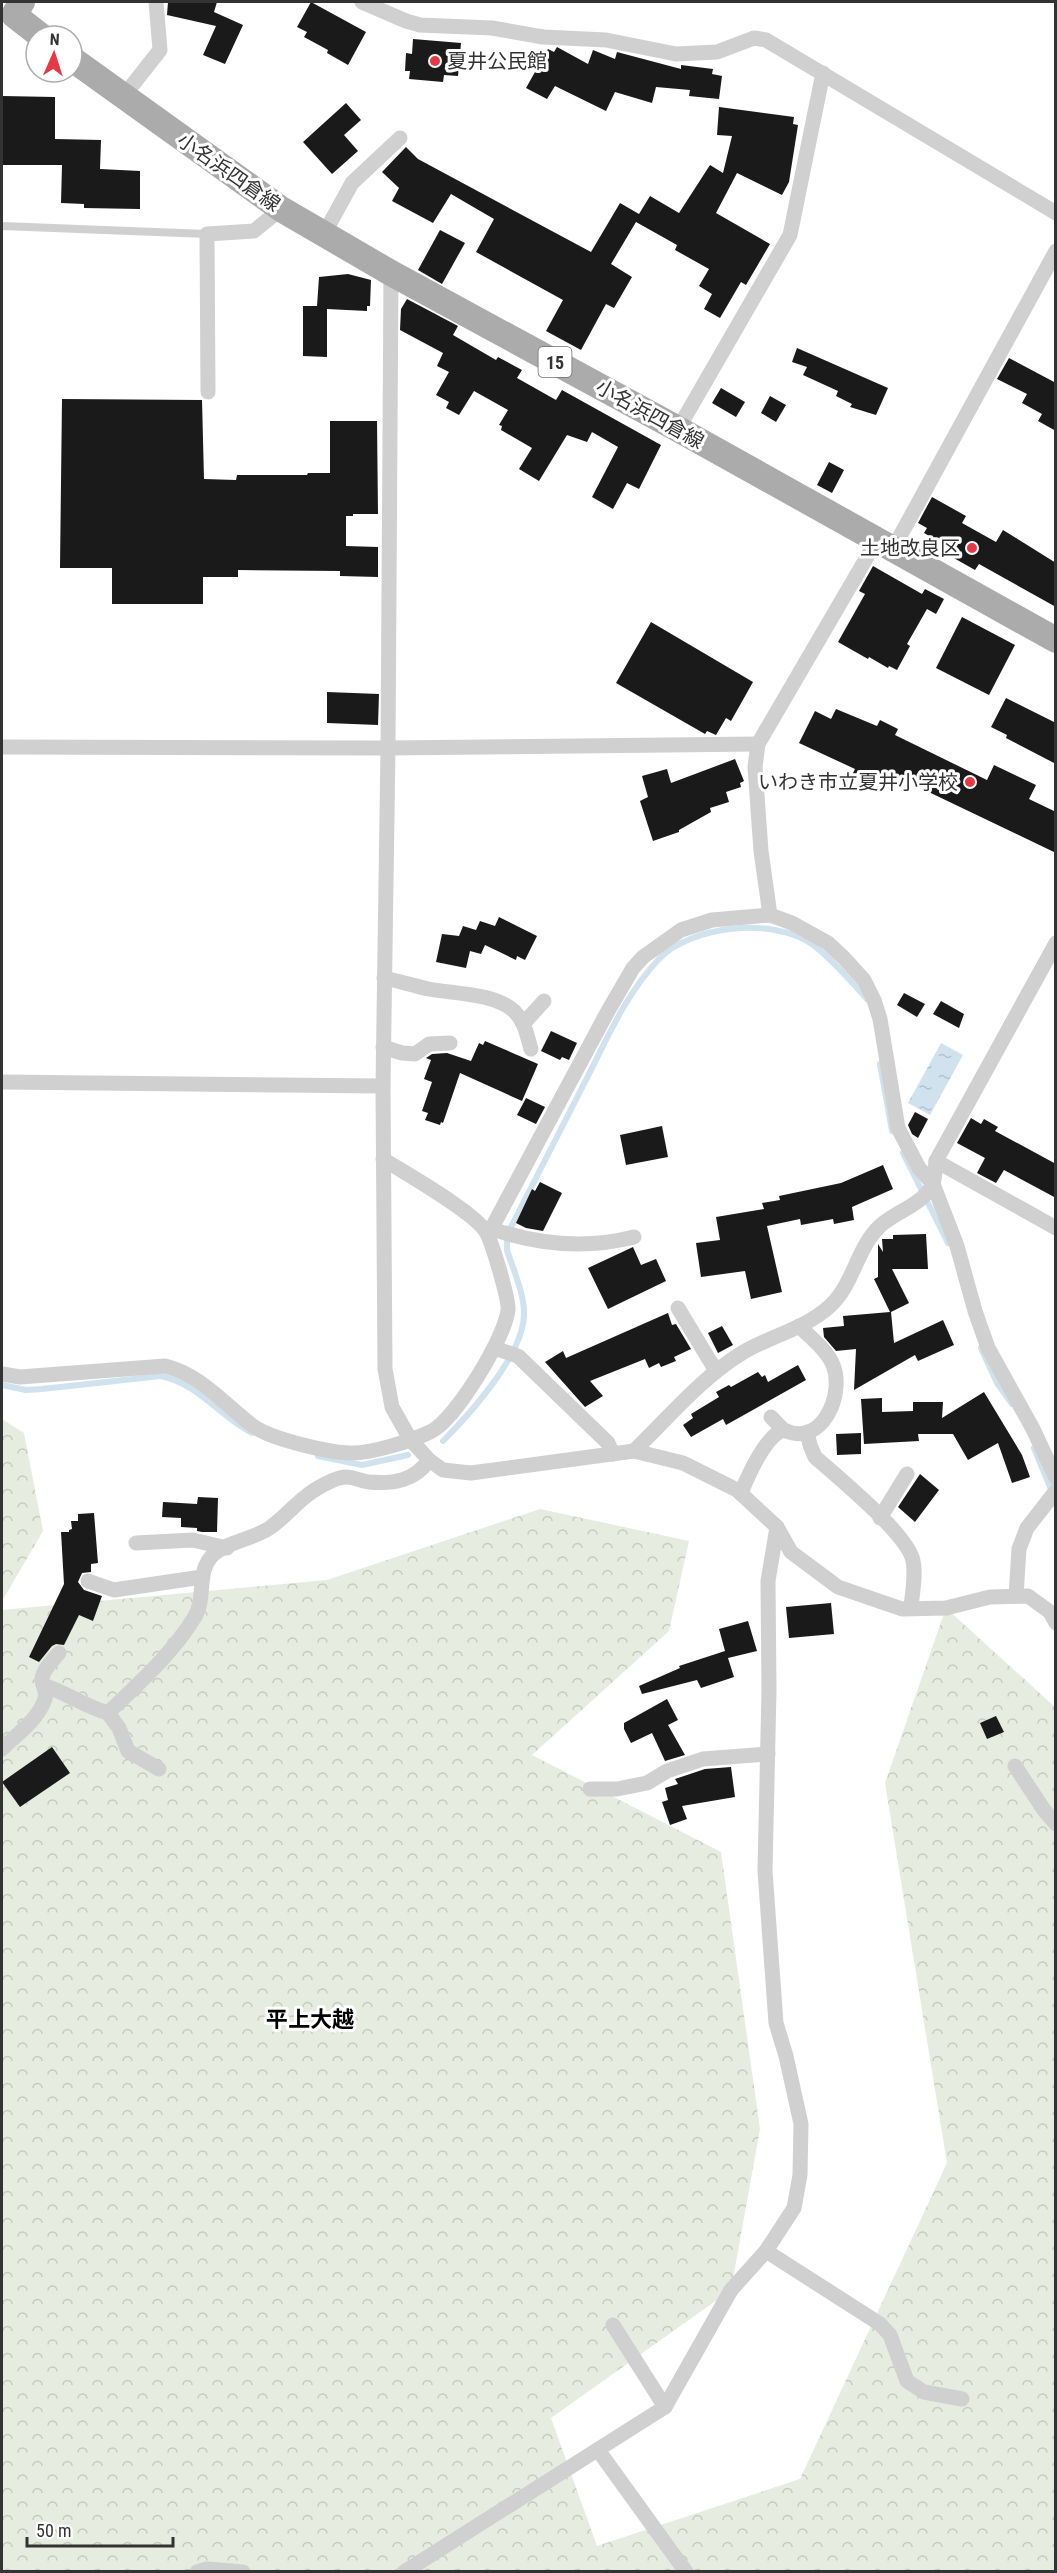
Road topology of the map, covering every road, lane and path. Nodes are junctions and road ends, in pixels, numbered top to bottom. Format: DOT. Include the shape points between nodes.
graph roads {
  1 [pos="22,2"];
  2 [pos="156,2"];
  3 [pos="362,2"];
  4 [pos="26,24"];
  5 [pos="84,68"];
  6 [pos="823,73"];
  7 [pos="123,97"];
  8 [pos="400,138"];
  9 [pos="281,209"];
  10 [pos="1056,213"];
  11 [pos="2,226"];
  12 [pos="207,234"];
  13 [pos="324,234"];
  14 [pos="1056,251"];
  15 [pos="391,273"];
  16 [pos="208,392"];
  17 [pos="678,429"];
  18 [pos="885,545"];
  19 [pos="1056,640"];
  20 [pos="758,744"];
  21 [pos="2,747"];
  22 [pos="388,748"];
  23 [pos="770,915"];
  24 [pos="1056,943"];
  25 [pos="384,978"];
  26 [pos="544,1001"];
  27 [pos="524,1023"];
  28 [pos="450,1042"];
  29 [pos="383,1047"];
  30 [pos="531,1049"];
  31 [pos="2,1082"];
  32 [pos="382,1086"];
  33 [pos="383,1159"];
  34 [pos="936,1161"];
  35 [pos="928,1190"];
  36 [pos="1056,1228"];
  37 [pos="500,1233"];
  38 [pos="634,1237"];
  39 [pos="678,1308"];
  40 [pos="799,1326"];
  41 [pos="507,1352"];
  42 [pos="716,1371"];
  43 [pos="2,1374"];
  44 [pos="771,1417"];
  45 [pos="783,1430"];
  46 [pos="807,1432"];
  47 [pos="410,1439"];
  48 [pos="634,1451"];
  49 [pos="613,1454"];
  50 [pos="429,1460"];
  51 [pos="907,1474"];
  52 [pos="1056,1478"];
  53 [pos="741,1493"];
  54 [pos="1052,1496"];
  55 [pos="880,1518"];
  56 [pos="777,1527"];
  57 [pos="136,1543"];
  58 [pos="227,1548"];
  59 [pos="202,1577"];
  60 [pos="88,1581"];
  61 [pos="1016,1596"];
  62 [pos="911,1608"];
  63 [pos="1056,1623"];
  64 [pos="59,1653"];
  65 [pos="45,1686"];
  66 [pos="108,1713"];
  67 [pos="2,1749"];
  68 [pos="768,1754"];
  69 [pos="1015,1766"];
  70 [pos="159,1769"];
  71 [pos="590,1789"];
  72 [pos="1056,1824"];
  73 [pos="766,2251"];
  74 [pos="613,2325"];
  75 [pos="962,2399"];
  76 [pos="664,2406"];
  77 [pos="598,2450"];
  78 [pos="197,2571"];
  79 [pos="243,2571"];
  80 [pos="404,2571"];
  81 [pos="686,2571"];
  1 -- 4 [label="main road" via="14,15"];
  2 -- 7 [label="street" via="160,50"];
  3 -- 6 [label="street" via="420,25 606,40 676,54 717,52 754,38 766,40"];
  5 -- 7 [label="main road, 小名浜四倉線 / 15"];
  6 -- 10 [label="street"];
  6 -- 17 [label="street" via="790,235"];
  7 -- 9 [label="main road, 小名浜四倉線 / 15"];
  8 -- 13 [label="street" via="352,183"];
  9 -- 12 [label="street" via="254,231"];
  9 -- 13 [label="main road, 小名浜四倉線 / 15"];
  11 -- 12 [label="lane"];
  12 -- 16 [label="street"];
  13 -- 15 [label="main road, 小名浜四倉線 / 15"];
  14 -- 18 [label="street"];
  15 -- 17 [label="main road, 小名浜四倉線 / 15"];
  15 -- 22 [label="street"];
  17 -- 18 [label="main road, 小名浜四倉線 / 15"];
  18 -- 19 [label="main road, 小名浜四倉線 / 15"];
  18 -- 20 [label="street"];
  20 -- 22 [label="street"];
  20 -- 23 [label="street" via="755,767"];
  21 -- 22 [label="street"];
  22 -- 25 [label="street"];
  23 -- 35 [label="street" via="828,943 864,980 880,1019 898,1128"];
  23 -- 37 [label="street" via="734,916 697,924 651,949 633,968"];
  24 -- 34 [label="street"];
  25 -- 27 [label="street" via="482,997 514,1010"];
  25 -- 29 [label="street"];
  26 -- 27 [label="street"];
  27 -- 30 [label="street"];
  28 -- 29 [label="street" via="429,1044 415,1054"];
  29 -- 32 [label="street"];
  31 -- 32 [label="street"];
  32 -- 33 [label="street"];
  33 -- 37 [label="street"];
  33 -- 47 [label="street" via="385,1369 392,1407"];
  34 -- 35 [label="street"];
  34 -- 36 [label="street"];
  35 -- 40 [label="street" via="879,1226 860,1253 848,1284 832,1304"];
  35 -- 52 [label="street" via="957,1246 988,1348"];
  37 -- 38 [label="street" via="589,1244"];
  37 -- 41 [label="street" via="508,1304 502,1332"];
  39 -- 42 [label="street"];
  40 -- 42 [label="street"];
  40 -- 46 [label="street" via="832,1363 835,1374 836,1388 829,1415"];
  41 -- 47 [label="street" via="477,1378 434,1430"];
  41 -- 49 [label="street" via="608,1443"];
  42 -- 48 [label="street"];
  43 -- 47 [label="street" via="20,1377 165,1366 185,1371 269,1436 350,1453"];
  44 -- 45 [label="street"];
  45 -- 46 [label="street"];
  45 -- 53 [label="street" via="772,1437"];
  46 -- 55 [label="street" via="815,1456"];
  47 -- 50 [label="street"];
  48 -- 49 [label="street"];
  48 -- 53 [label="street" via="683,1462"];
  49 -- 50 [label="street" via="471,1473 443,1470"];
  50 -- 58 [label="street" via="415,1475 400,1481 370,1482 345,1477 335,1480 313,1491 265,1531"];
  51 -- 55 [label="street"];
  53 -- 56 [label="street"];
  54 -- 61 [label="street" via="1027,1528 1019,1549"];
  55 -- 62 [label="street" via="907,1547 913,1560"];
  56 -- 62 [label="street" via="791,1552 838,1587 902,1609"];
  56 -- 68 [label="street" via="768,1581"];
  57 -- 58 [label="street" via="193,1540"];
  58 -- 59 [label="street" via="214,1554"];
  59 -- 60 [label="street" via="114,1590"];
  59 -- 66 [label="street" via="196,1616 147,1675"];
  61 -- 62 [label="street" via="990,1597 946,1608"];
  61 -- 63 [label="street" via="1028,1596 1050,1612"];
  64 -- 65 [label="street" via="46,1669 42,1680"];
  65 -- 66 [label="street"];
  65 -- 67 [label="street" via="46,1695 34,1720"];
  66 -- 70 [label="street" via="128,1751"];
  68 -- 71 [label="street" via="703,1759 647,1783"];
  68 -- 73 [label="street" via="765,1871 776,2023 801,2124 800,2175 794,2208"];
  69 -- 72 [label="street"];
  73 -- 75 [label="street" via="880,2324 890,2335 907,2381 924,2392"];
  73 -- 76 [label="street" via="731,2290"];
  74 -- 76 [label="street"];
  76 -- 77 [label="street"];
  77 -- 80 [label="street"];
  77 -- 81 [label="street"];
  78 -- 79 [label="street"];
}
